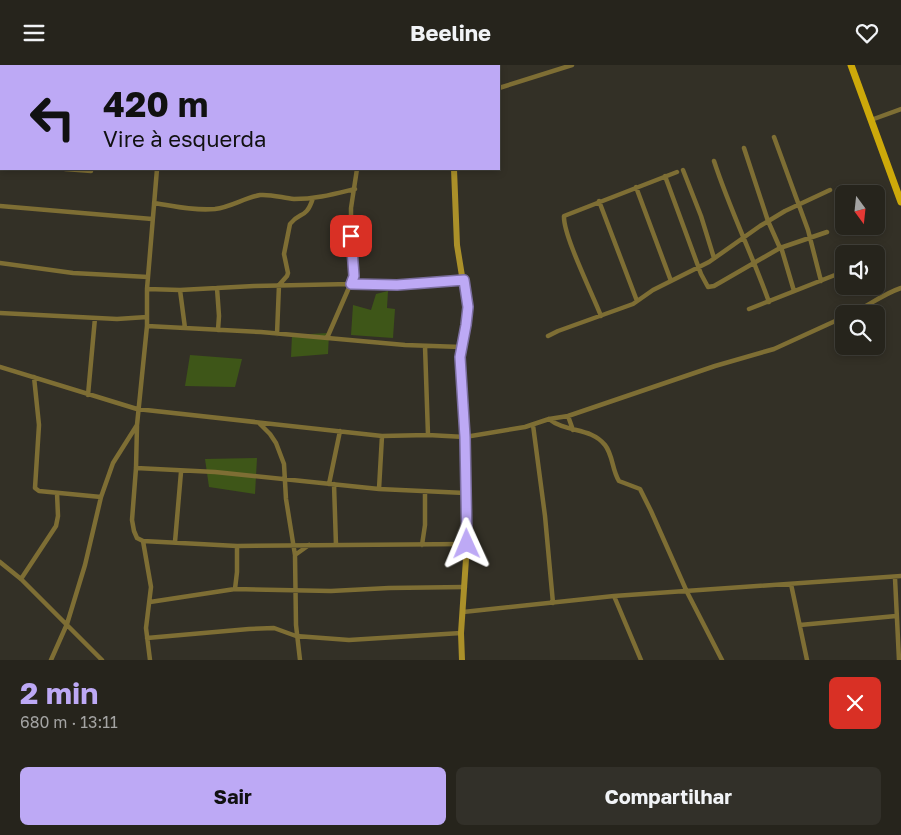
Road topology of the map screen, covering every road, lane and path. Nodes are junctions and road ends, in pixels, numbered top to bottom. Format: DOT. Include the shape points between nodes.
graph roads {
  1 [pos="572,65"];
  2 [pos="851,65"];
  3 [pos="500,88"];
  4 [pos="901,109"];
  5 [pos="871,120"];
  6 [pos="774,137"];
  7 [pos="744,148"];
  8 [pos="714,161"];
  9 [pos="78,170"];
  10 [pos="157,170"];
  11 [pos="357,170"];
  12 [pos="454,170"];
  13 [pos="91,171"];
  14 [pos="665,176"];
  15 [pos="636,187"];
  16 [pos="355,189"];
  17 [pos="830,190"];
  18 [pos="313,198"];
  19 [pos="599,201"];
  20 [pos="901,202"];
  21 [pos="154,203"];
  22 [pos="799,204"];
  23 [pos="0,206"];
  24 [pos="152,219"];
  25 [pos="768,221"];
  26 [pos="827,232"];
  27 [pos="742,238"];
  28 [pos="810,238"];
  29 [pos="781,248"];
  30 [pos="714,258"];
  31 [pos="0,263"];
  32 [pos="756,263"];
  33 [pos="700,267"];
  34 [pos="835,275"];
  35 [pos="148,277"];
  36 [pos="464,280"];
  37 [pos="671,281"];
  38 [pos="821,281"];
  39 [pos="351,284"];
  40 [pos="279,285"];
  41 [pos="216,287"];
  42 [pos="901,288"];
  43 [pos="147,289"];
  44 [pos="180,290"];
  45 [pos="794,291"];
  46 [pos="637,301"];
  47 [pos="769,302"];
  48 [pos="869,305"];
  49 [pos="749,309"];
  50 [pos="0,313"];
  51 [pos="601,316"];
  52 [pos="147,317"];
  53 [pos="94,318"];
  54 [pos="835,321"];
  55 [pos="147,326"];
  56 [pos="185,328"];
  57 [pos="218,330"];
  58 [pos="277,333"];
  59 [pos="548,337"];
  60 [pos="327,338"];
  61 [pos="424,346"];
  62 [pos="461,347"];
  63 [pos="0,367"];
  64 [pos="34,377"];
  65 [pos="88,395"];
  66 [pos="137,409"];
  67 [pos="568,416"];
  68 [pos="549,419"];
  69 [pos="259,423"];
  70 [pos="136,425"];
  71 [pos="533,425"];
  72 [pos="573,429"];
  73 [pos="340,431"];
  74 [pos="428,435"];
  75 [pos="382,436"];
  76 [pos="465,437"];
  77 [pos="136,468"];
  78 [pos="181,472"];
  79 [pos="284,479"];
  80 [pos="331,484"];
  81 [pos="379,489"];
  82 [pos="425,492"];
  83 [pos="56,493"];
  84 [pos="466,493"];
  85 [pos="101,497"];
  86 [pos="143,541"];
  87 [pos="175,542"];
  88 [pos="294,544"];
  89 [pos="467,544"];
  90 [pos="309,545"];
  91 [pos="336,545"];
  92 [pos="422,545"];
  93 [pos="237,546"];
  94 [pos="294,555"];
  95 [pos="0,562"];
  96 [pos="901,577"];
  97 [pos="895,578"];
  98 [pos="21,579"];
  99 [pos="791,584"];
  100 [pos="465,587"];
  101 [pos="235,589"];
  102 [pos="296,591"];
  103 [pos="687,592"];
  104 [pos="614,596"];
  105 [pos="150,602"];
  106 [pos="553,603"];
  107 [pos="463,612"];
  108 [pos="896,616"];
  109 [pos="67,624"];
  110 [pos="800,625"];
  111 [pos="462,633"];
  112 [pos="296,636"];
  113 [pos="147,638"];
  114 [pos="51,660"];
  115 [pos="102,660"];
  116 [pos="150,660"];
  117 [pos="300,660"];
  118 [pos="462,660"];
  119 [pos="641,660"];
  120 [pos="722,660"];
  121 [pos="807,660"];
  122 [pos="899,660"];
  1 -- 3 [label="street"];
  2 -- 5 [label="main road"];
  4 -- 5 [label="street"];
  5 -- 20 [label="main road"];
  6 -- 22 [label="street"];
  7 -- 25 [label="street"];
  8 -- 27 [label="street"];
  9 -- 13 [label="street"];
  10 -- 21 [label="street"];
  11 -- 16 [label="street"];
  12 -- 36 [label="street" via="457,245"];
  14 -- 15 [label="street"];
  14 -- 30 [label="street" via="680,171 701,216"];
  14 -- 33 [label="street"];
  15 -- 19 [label="street"];
  15 -- 37 [label="street"];
  16 -- 18 [label="street"];
  16 -- 39 [label="street" via="351,208 354,276"];
  17 -- 22 [label="street"];
  18 -- 21 [label="street" via="258,195 215,209"];
  18 -- 40 [label="street" via="307,212 290,224 284,253 288,273"];
  19 -- 46 [label="street"];
  19 -- 51 [label="street" via="563,218"];
  21 -- 24 [label="street"];
  22 -- 25 [label="street"];
  22 -- 28 [label="street"];
  23 -- 24 [label="street"];
  24 -- 35 [label="street"];
  25 -- 27 [label="street"];
  25 -- 29 [label="street"];
  26 -- 28 [label="street"];
  27 -- 30 [label="street"];
  27 -- 32 [label="street"];
  28 -- 29 [label="street"];
  28 -- 38 [label="street"];
  29 -- 32 [label="street"];
  29 -- 45 [label="street"];
  30 -- 33 [label="street"];
  31 -- 35 [label="street" via="73,273"];
  32 -- 33 [label="street" via="711,287 706,285"];
  32 -- 47 [label="street"];
  33 -- 37 [label="street"];
  34 -- 38 [label="street"];
  35 -- 43 [label="street"];
  36 -- 39 [label="street" via="397,285"];
  36 -- 62 [label="street" via="468,307"];
  37 -- 46 [label="street"];
  38 -- 45 [label="street"];
  39 -- 40 [label="street"];
  39 -- 60 [label="street"];
  40 -- 41 [label="street"];
  40 -- 58 [label="street"];
  41 -- 44 [label="street"];
  41 -- 57 [label="street" via="220,316"];
  42 -- 48 [label="street"];
  43 -- 44 [label="street"];
  43 -- 52 [label="street"];
  44 -- 56 [label="street"];
  45 -- 47 [label="street"];
  46 -- 51 [label="street"];
  47 -- 49 [label="street"];
  50 -- 53 [label="street"];
  51 -- 59 [label="street"];
  52 -- 53 [label="street"];
  52 -- 55 [label="street"];
  53 -- 65 [label="street"];
  54 -- 67 [label="street" via="774,349"];
  55 -- 56 [label="street"];
  55 -- 66 [label="street"];
  56 -- 57 [label="street"];
  57 -- 58 [label="street"];
  58 -- 60 [label="street"];
  60 -- 61 [label="street"];
  61 -- 62 [label="street"];
  61 -- 74 [label="street"];
  62 -- 76 [label="street"];
  63 -- 64 [label="street"];
  64 -- 65 [label="street"];
  64 -- 83 [label="street" via="40,425 35,485 39,491"];
  65 -- 66 [label="street"];
  66 -- 69 [label="street"];
  66 -- 70 [label="street"];
  67 -- 68 [label="street"];
  67 -- 72 [label="street"];
  68 -- 71 [label="street"];
  68 -- 72 [label="street"];
  69 -- 73 [label="street"];
  69 -- 79 [label="street" via="281,452"];
  70 -- 77 [label="street"];
  70 -- 85 [label="street" via="116,457"];
  71 -- 76 [label="street"];
  71 -- 106 [label="street"];
  72 -- 103 [label="street" via="600,441 609,452 619,481 640,489"];
  73 -- 75 [label="street"];
  73 -- 80 [label="street"];
  74 -- 75 [label="street"];
  74 -- 76 [label="street"];
  75 -- 81 [label="street"];
  76 -- 84 [label="street"];
  77 -- 78 [label="street"];
  77 -- 86 [label="street" via="132,520 137,538"];
  78 -- 79 [label="street"];
  78 -- 87 [label="street"];
  79 -- 80 [label="street"];
  79 -- 88 [label="street"];
  80 -- 81 [label="street"];
  80 -- 91 [label="street"];
  81 -- 82 [label="street"];
  82 -- 84 [label="street"];
  82 -- 92 [label="street"];
  83 -- 85 [label="street"];
  83 -- 98 [label="street" via="56,526"];
  84 -- 89 [label="street"];
  85 -- 109 [label="street"];
  86 -- 87 [label="street"];
  86 -- 105 [label="street" via="150,579"];
  87 -- 93 [label="street"];
  88 -- 90 [label="street"];
  88 -- 93 [label="street"];
  88 -- 94 [label="street"];
  89 -- 92 [label="street"];
  89 -- 100 [label="street"];
  90 -- 91 [label="street"];
  90 -- 94 [label="street"];
  91 -- 92 [label="street"];
  93 -- 101 [label="street"];
  94 -- 102 [label="street"];
  95 -- 98 [label="street"];
  96 -- 97 [label="street"];
  97 -- 99 [label="street"];
  97 -- 108 [label="street"];
  98 -- 109 [label="street"];
  99 -- 103 [label="street"];
  99 -- 110 [label="street"];
  100 -- 102 [label="street"];
  100 -- 107 [label="street"];
  101 -- 102 [label="street"];
  101 -- 105 [label="street"];
  102 -- 112 [label="street"];
  103 -- 104 [label="street"];
  103 -- 120 [label="street"];
  104 -- 106 [label="street"];
  104 -- 119 [label="street"];
  105 -- 113 [label="street"];
  106 -- 107 [label="street"];
  107 -- 111 [label="street"];
  108 -- 110 [label="street"];
  108 -- 122 [label="street"];
  109 -- 114 [label="street"];
  109 -- 115 [label="street"];
  110 -- 121 [label="street"];
  111 -- 112 [label="street" via="349,640"];
  111 -- 118 [label="street"];
  112 -- 113 [label="street" via="274,628"];
  112 -- 117 [label="street"];
  113 -- 116 [label="street"];
}
